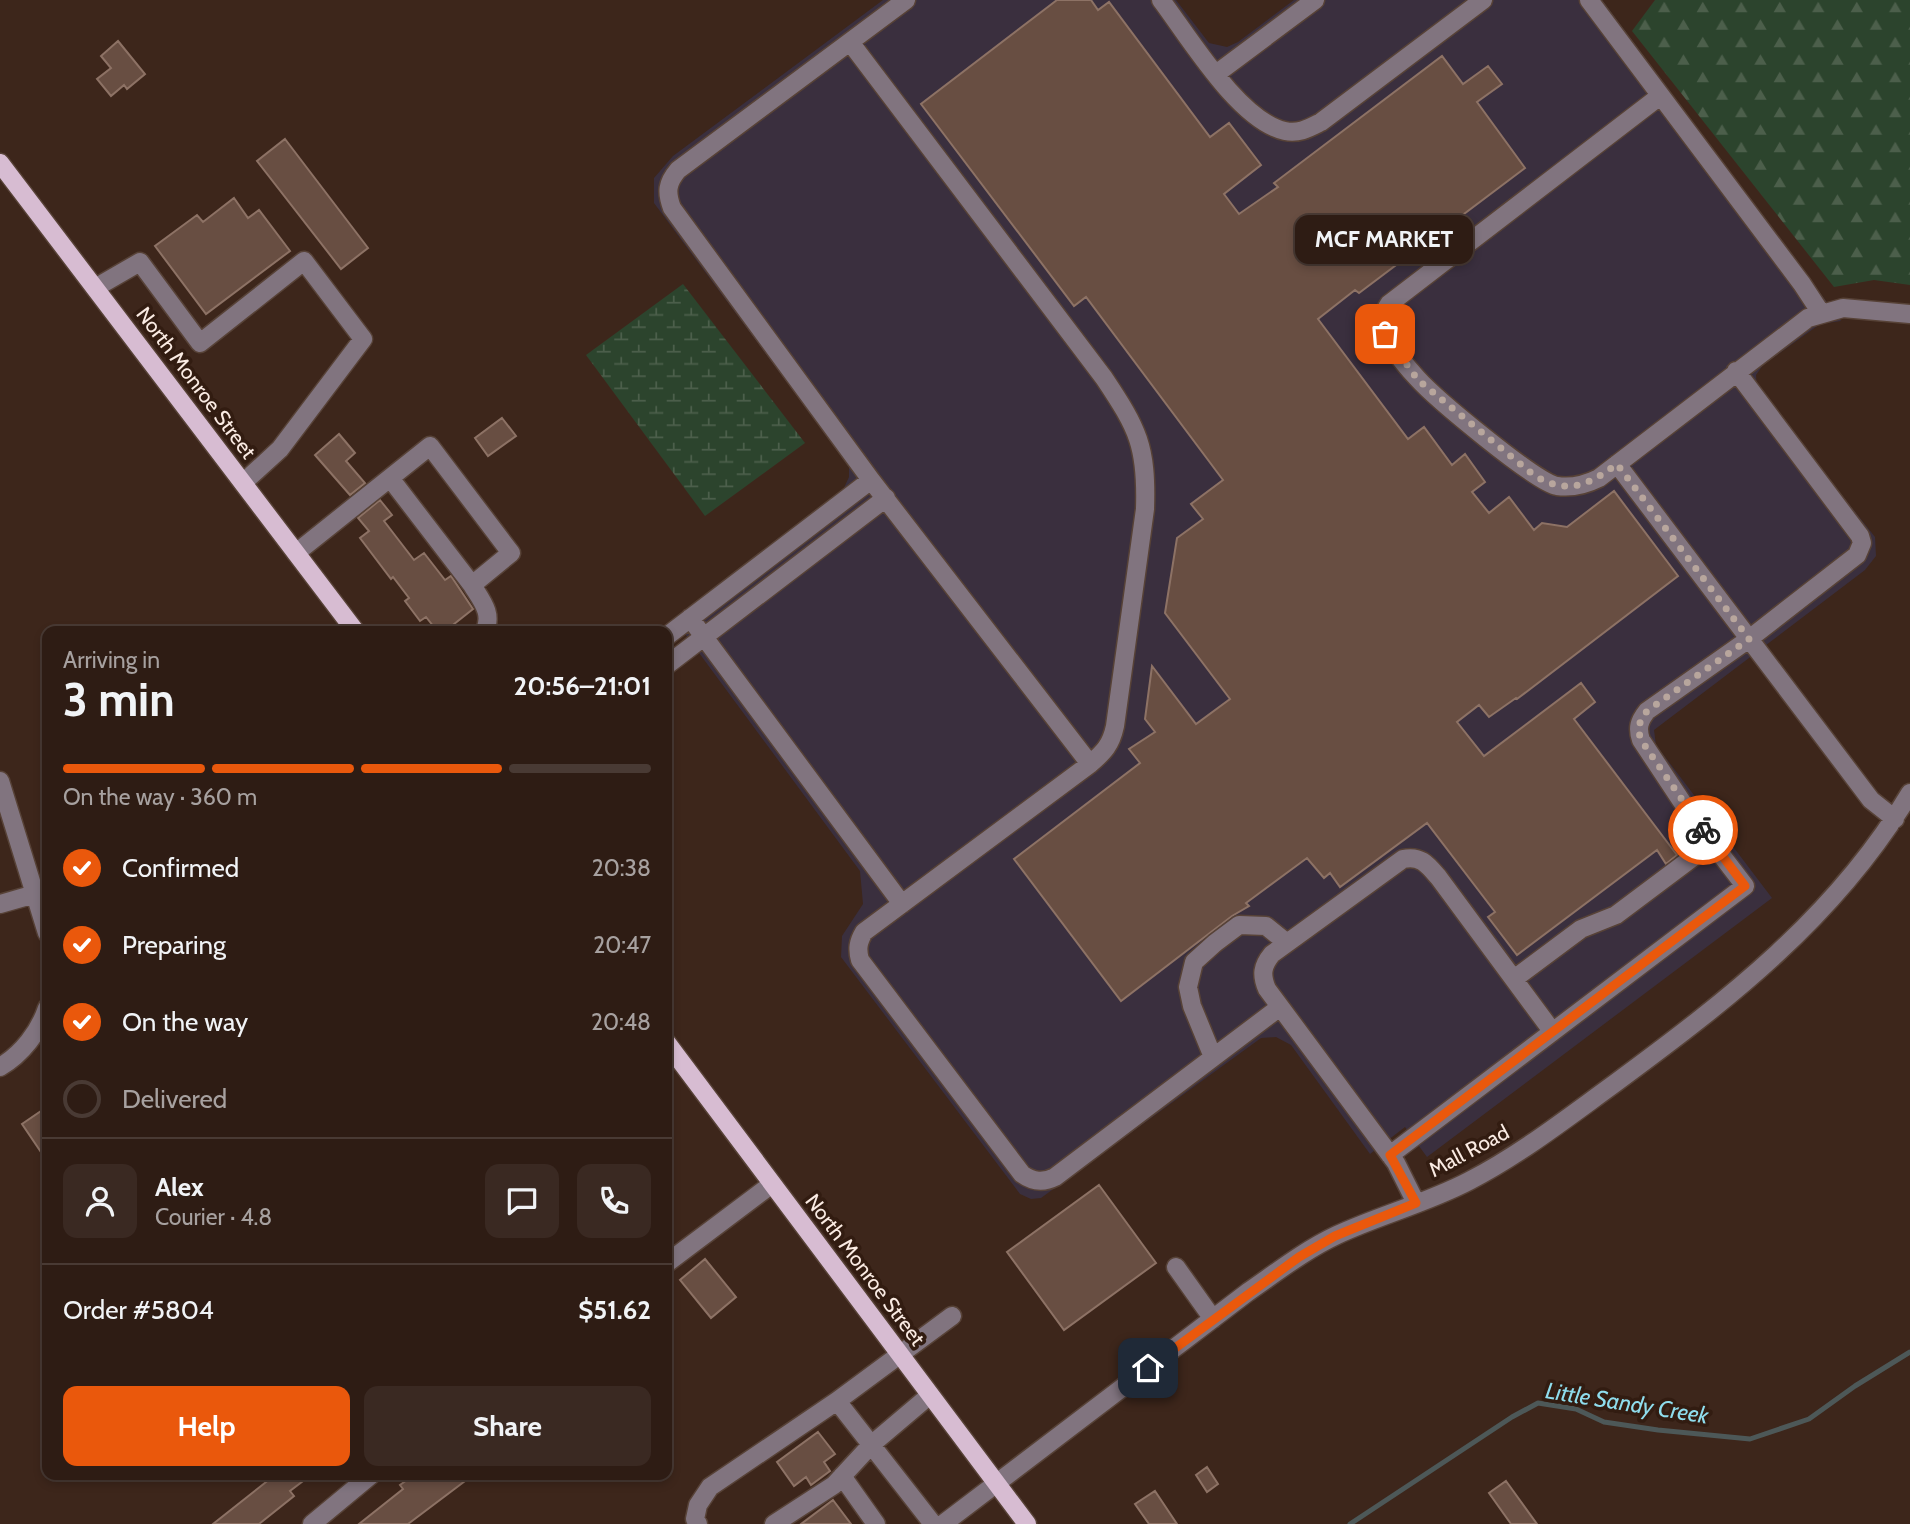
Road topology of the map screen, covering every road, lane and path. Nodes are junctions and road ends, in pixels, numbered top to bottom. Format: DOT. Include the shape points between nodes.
graph roads {
  1 [pos="906,0"];
  2 [pos="1161,0"];
  3 [pos="1315,0"];
  4 [pos="1483,0"];
  5 [pos="1589,0"];
  6 [pos="850,41"];
  7 [pos="1216,74"];
  8 [pos="1660,96"];
  9 [pos="0,163"];
  10 [pos="95,288"];
  11 [pos="1821,313"];
  12 [pos="1910,314"];
  13 [pos="1736,372"];
  14 [pos="1617,464"];
  15 [pos="390,478"];
  16 [pos="871,480"];
  17 [pos="243,483"];
  18 [pos="886,498"];
  19 [pos="296,553"];
  20 [pos="472,585"];
  21 [pos="690,618"];
  22 [pos="351,626"];
  23 [pos="487,626"];
  24 [pos="672,632"];
  25 [pos="703,637"];
  26 [pos="1749,639"];
  27 [pos="672,661"];
  28 [pos="1090,764"];
  29 [pos="0,781"];
  30 [pos="1910,793"];
  31 [pos="1895,819"];
  32 [pos="1712,843"];
  33 [pos="41,890"];
  34 [pos="0,904"];
  35 [pos="902,904"];
  36 [pos="1287,943"];
  37 [pos="1514,979"];
  38 [pos="1280,1007"];
  39 [pos="42,1022"];
  40 [pos="1552,1031"];
  41 [pos="672,1050"];
  42 [pos="1213,1057"];
  43 [pos="0,1068"];
  44 [pos="1390,1155"];
  45 [pos="772,1184"];
  46 [pos="1416,1203"];
  47 [pos="672,1259"];
  48 [pos="1176,1267"];
  49 [pos="952,1316"];
  50 [pos="1213,1319"];
  51 [pos="900,1355"];
  52 [pos="930,1395"];
  53 [pos="837,1401"];
  54 [pos="871,1445"];
  55 [pos="842,1476"];
  56 [pos="365,1480"];
  57 [pos="996,1483"];
  58 [pos="312,1524"];
  59 [pos="698,1524"];
  60 [pos="774,1524"];
  61 [pos="876,1524"];
  62 [pos="933,1524"];
  63 [pos="943,1524"];
  64 [pos="1027,1524"];
  1 -- 6 [label="street"];
  2 -- 7 [label="street"];
  3 -- 7 [label="street"];
  4 -- 7 [label="street" via="1302,131 1267,124"];
  5 -- 8 [label="street"];
  6 -- 16 [label="street" via="678,170 667,197"];
  6 -- 28 [label="street" via="1104,378 1138,433 1145,509 1115,726 1110,744"];
  8 -- 11 [label="street"];
  8 -- 14 [label="street" via="1389,304 1382,318 1385,334 1418,380 1535,476 1558,486 1572,486 1593,481"];
  9 -- 10 [label="main road, North Monroe Street"];
  10 -- 17 [label="main road, North Monroe Street"];
  10 -- 17 [label="street" via="140,262 200,343 304,261 363,339 280,449"];
  11 -- 12 [label="street" via="1843,308"];
  11 -- 13 [label="street"];
  13 -- 14 [label="street"];
  13 -- 26 [label="street" via="1862,543 1857,555"];
  14 -- 26 [label="street"];
  15 -- 19 [label="street"];
  15 -- 20 [label="street"];
  15 -- 20 [label="street" via="430,446 511,554"];
  16 -- 18 [label="street"];
  16 -- 21 [label="street"];
  17 -- 19 [label="main road, North Monroe Street"];
  18 -- 25 [label="street"];
  18 -- 28 [label="street"];
  19 -- 22 [label="main road, North Monroe Street"];
  20 -- 23 [label="street" via="488,612"];
  21 -- 24 [label="street"];
  21 -- 25 [label="street"];
  25 -- 27 [label="street"];
  25 -- 35 [label="street"];
  26 -- 31 [label="street" via="1871,800"];
  26 -- 32 [label="street" via="1647,711 1638,727 1641,740"];
  28 -- 35 [label="street"];
  29 -- 33 [label="street"];
  30 -- 31 [label="street, Mall Road"];
  31 -- 46 [label="street, Mall Road" via="1821,913 1720,1003 1522,1150 1468,1181"];
  32 -- 37 [label="street" via="1616,915 1581,929"];
  32 -- 40 [label="street" via="1745,886"];
  33 -- 34 [label="street"];
  35 -- 42 [label="street" via="864,932 858,943 860,960 1028,1178 1055,1177"];
  36 -- 37 [label="street" via="1403,859 1419,858"];
  36 -- 38 [label="street" via="1265,962 1263,971"];
  36 -- 42 [label="street" via="1266,926 1239,925 1194,962 1188,987"];
  37 -- 40 [label="street"];
  38 -- 42 [label="street"];
  38 -- 44 [label="street"];
  39 -- 43 [label="street"];
  40 -- 44 [label="street"];
  41 -- 45 [label="main road, North Monroe Street"];
  44 -- 46 [label="street"];
  45 -- 47 [label="street"];
  45 -- 51 [label="main road, North Monroe Street"];
  46 -- 50 [label="street, Mall Road" via="1335,1236"];
  48 -- 50 [label="street"];
  49 -- 51 [label="street"];
  50 -- 57 [label="street, Mall Road"];
  51 -- 52 [label="main road, North Monroe Street"];
  51 -- 53 [label="street"];
  52 -- 54 [label="street"];
  52 -- 57 [label="main road, North Monroe Street"];
  53 -- 54 [label="street"];
  53 -- 59 [label="street" via="710,1487 698,1505"];
  54 -- 55 [label="street"];
  54 -- 62 [label="street"];
  55 -- 60 [label="street"];
  55 -- 61 [label="street"];
  56 -- 58 [label="street"];
  57 -- 63 [label="street, Mall Road"];
  57 -- 64 [label="main road, North Monroe Street"];
}
